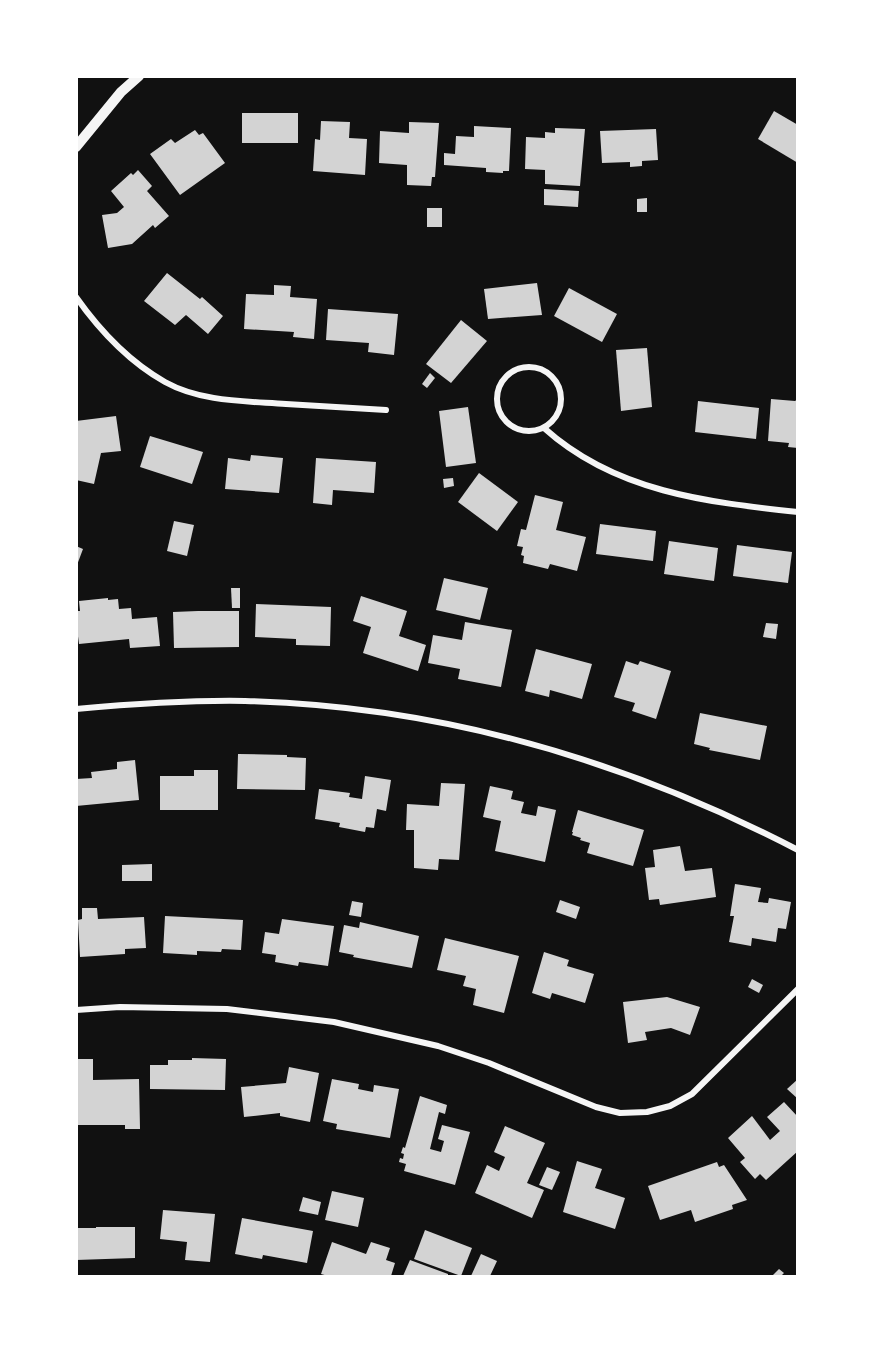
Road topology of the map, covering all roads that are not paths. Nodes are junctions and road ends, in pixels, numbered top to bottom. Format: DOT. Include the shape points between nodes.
graph roads {
  1 [pos="137,77"];
  2 [pos="76,147"];
  3 [pos="76,297"];
  4 [pos="386,410"];
  5 [pos="544,428"];
  6 [pos="798,512"];
  7 [pos="76,709"];
  8 [pos="798,850"];
  9 [pos="798,989"];
  10 [pos="76,1010"];
  1 -- 2 [label="street"];
  3 -- 4 [label="street" via="120,350 166,383 185,391 222,400"];
  5 -- 5 [label="street" via="562,404 559,384 553,376 525,366 507,375 501,383 497,393 500,413 514,428"];
  5 -- 6 [label="street" via="564,446 607,471 639,483 694,499"];
  7 -- 8 [label="street" via="245,701 431,720 534,744 646,780"];
  9 -- 10 [label="street" via="692,1094 670,1106 620,1113 438,1046 334,1022 227,1009"];
}
